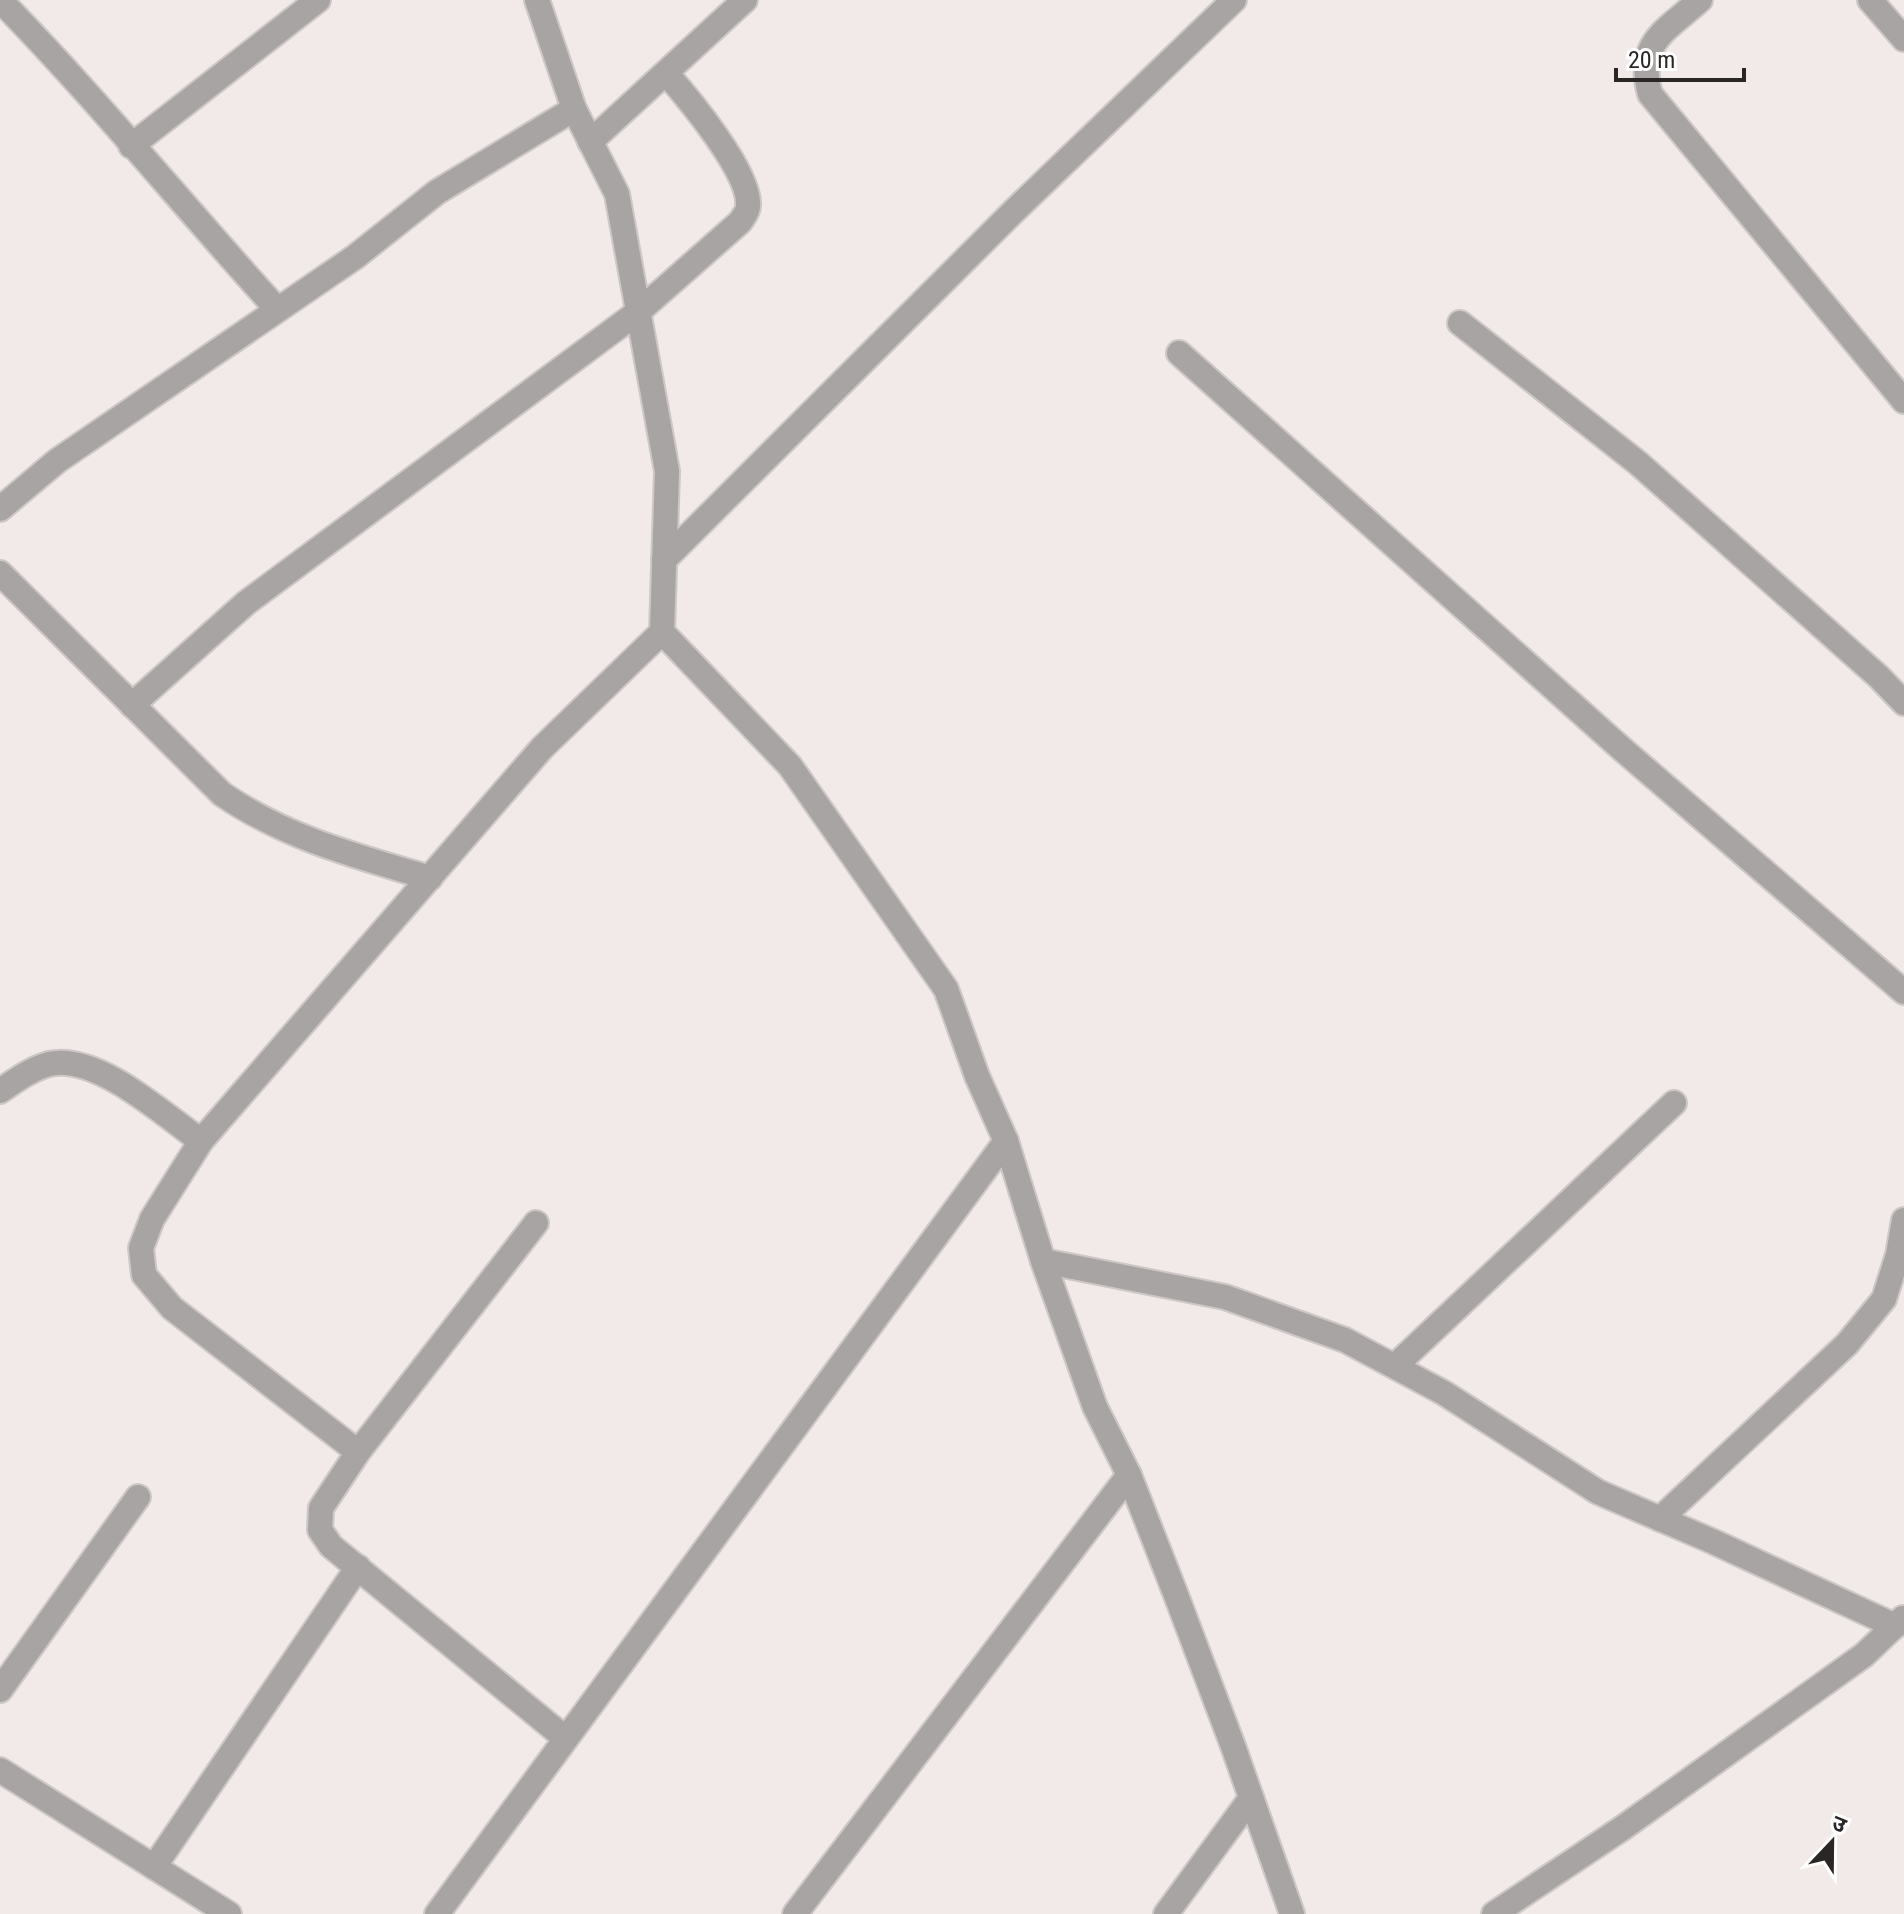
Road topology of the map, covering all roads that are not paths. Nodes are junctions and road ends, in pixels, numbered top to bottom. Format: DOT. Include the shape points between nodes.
graph roads {
  1 [pos="0,0"];
  2 [pos="318,0"];
  3 [pos="537,0"];
  4 [pos="745,0"];
  5 [pos="1234,0"];
  6 [pos="1700,0"];
  7 [pos="1870,0"];
  8 [pos="1904,39"];
  9 [pos="666,73"];
  10 [pos="574,109"];
  11 [pos="590,142"];
  12 [pos="131,146"];
  13 [pos="277,309"];
  14 [pos="638,312"];
  15 [pos="1460,323"];
  16 [pos="1179,353"];
  17 [pos="1904,401"];
  18 [pos="0,509"];
  19 [pos="664,560"];
  20 [pos="0,573"];
  21 [pos="662,632"];
  22 [pos="1904,703"];
  23 [pos="132,705"];
  24 [pos="430,878"];
  25 [pos="1904,992"];
  26 [pos="0,1091"];
  27 [pos="1674,1103"];
  28 [pos="201,1141"];
  29 [pos="1006,1141"];
  30 [pos="1904,1220"];
  31 [pos="536,1223"];
  32 [pos="1901,1258"];
  33 [pos="1043,1261"];
  34 [pos="1395,1366"];
  35 [pos="358,1452"];
  36 [pos="1129,1475"];
  37 [pos="138,1497"];
  38 [pos="1660,1519"];
  39 [pos="358,1567"];
  40 [pos="1899,1622"];
  41 [pos="0,1690"];
  42 [pos="565,1738"];
  43 [pos="0,1770"];
  44 [pos="1251,1798"];
  45 [pos="154,1867"];
  46 [pos="229,1914"];
  47 [pos="437,1914"];
  48 [pos="795,1914"];
  49 [pos="1166,1914"];
  50 [pos="1292,1914"];
  51 [pos="1494,1914"];
  1 -- 12 [label="street"];
  2 -- 12 [label="street"];
  3 -- 10 [label="street"];
  4 -- 9 [label="street"];
  5 -- 19 [label="street"];
  6 -- 17 [label="street" via="1651,45 1644,71 1650,94"];
  7 -- 8 [label="street"];
  9 -- 11 [label="street"];
  9 -- 14 [label="street" via="733,161 749,209"];
  10 -- 11 [label="street"];
  10 -- 13 [label="street" via="437,192 355,257"];
  11 -- 14 [label="street" via="617,194"];
  12 -- 13 [label="street"];
  13 -- 18 [label="street" via="57,461"];
  14 -- 19 [label="street" via="667,471"];
  14 -- 23 [label="street" via="246,603"];
  15 -- 22 [label="street" via="1638,463"];
  16 -- 25 [label="street" via="1622,749"];
  19 -- 21 [label="street"];
  20 -- 23 [label="street"];
  21 -- 24 [label="street" via="542,748"];
  21 -- 29 [label="street" via="790,766 946,989"];
  23 -- 24 [label="street" via="222,794 254,816 317,844"];
  24 -- 28 [label="street"];
  26 -- 28 [label="street" via="50,1064 72,1064 112,1077"];
  27 -- 34 [label="street"];
  28 -- 35 [label="street" via="152,1219 141,1248 144,1275 172,1308"];
  29 -- 33 [label="street"];
  29 -- 42 [label="street"];
  30 -- 32 [label="street"];
  31 -- 35 [label="street"];
  32 -- 38 [label="street" via="1884,1299 1847,1344"];
  33 -- 34 [label="street" via="1225,1297 1345,1340"];
  33 -- 36 [label="street" via="1095,1407"];
  34 -- 38 [label="street" via="1598,1492"];
  35 -- 39 [label="street" via="321,1508 320,1530"];
  36 -- 44 [label="street"];
  36 -- 48 [label="street"];
  37 -- 41 [label="street"];
  38 -- 40 [label="street"];
  39 -- 42 [label="street"];
  39 -- 45 [label="street"];
  40 -- 51 [label="street" via="1864,1655"];
  42 -- 47 [label="street"];
  43 -- 45 [label="street"];
  44 -- 49 [label="street"];
  44 -- 50 [label="street"];
  45 -- 46 [label="street"];
}
